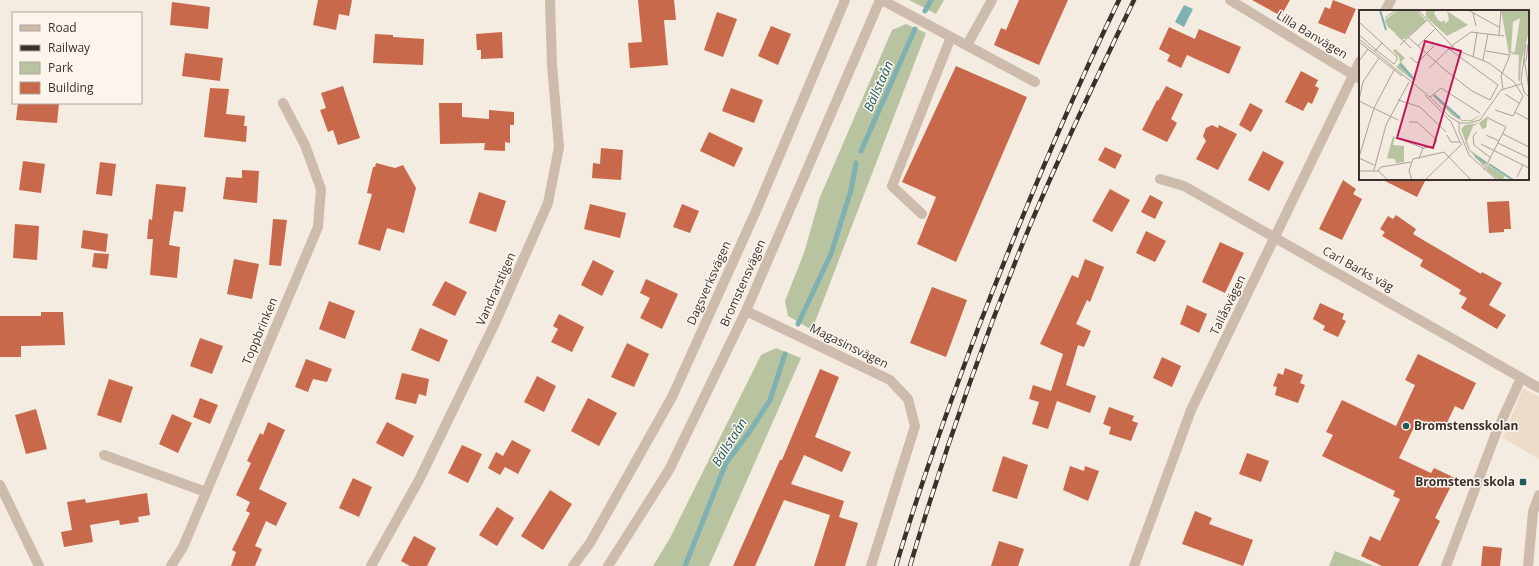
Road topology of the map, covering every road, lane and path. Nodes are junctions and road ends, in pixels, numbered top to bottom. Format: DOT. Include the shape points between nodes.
graph roads {
  1 [pos="550,0"];
  2 [pos="845,0"];
  3 [pos="881,0"];
  4 [pos="992,0"];
  5 [pos="1230,0"];
  6 [pos="1391,0"];
  7 [pos="1386,10"];
  8 [pos="952,37"];
  9 [pos="967,45"];
  10 [pos="1359,65"];
  11 [pos="1356,77"];
  12 [pos="1035,82"];
  13 [pos="283,103"];
  14 [pos="1160,179"];
  15 [pos="922,214"];
  16 [pos="1276,238"];
  17 [pos="746,311"];
  18 [pos="1520,378"];
  19 [pos="1539,388"];
  20 [pos="104,455"];
  21 [pos="0,485"];
  22 [pos="206,492"];
  23 [pos="1539,495"];
  24 [pos="39,566"];
  25 [pos="171,566"];
  26 [pos="371,566"];
  27 [pos="573,566"];
  28 [pos="608,566"];
  29 [pos="871,566"];
  30 [pos="1134,566"];
  31 [pos="1446,566"];
  32 [pos="1528,566"];
  1 -- 26 [label="street, Vandrarstigen" via="559,147 548,203 496,321 422,473"];
  2 -- 27 [label="street, Dagsverksvägen" via="756,211 672,397 590,543"];
  3 -- 8 [label="street"];
  3 -- 17 [label="street, Bromstensvägen"];
  4 -- 9 [label="street"];
  5 -- 11 [label="street, Lilla Banvägen"];
  6 -- 7 [label="street"];
  8 -- 9 [label="street"];
  8 -- 15 [label="street" via="892,186"];
  9 -- 12 [label="street"];
  10 -- 11 [label="street, Tallåsvägen"];
  11 -- 16 [label="street, Tallåsvägen"];
  13 -- 22 [label="street, Toppbrinken" via="305,145 321,189 318,227"];
  14 -- 16 [label="street, Carl Barks väg" via="1184,186"];
  16 -- 18 [label="street, Carl Barks väg" via="1411,313"];
  16 -- 30 [label="street, Tallåsvägen" via="1191,410"];
  17 -- 28 [label="street, Bromstensvägen" via="669,470"];
  17 -- 29 [label="street, Magasinsvägen" via="890,380 908,399 915,426"];
  18 -- 19 [label="street, Carl Barks väg"];
  18 -- 31 [label="street" via="1496,433"];
  20 -- 22 [label="street"];
  21 -- 24 [label="street"];
  22 -- 25 [label="street, Toppbrinken" via="183,547"];
  23 -- 32 [label="street" via="1533,512"];
}
